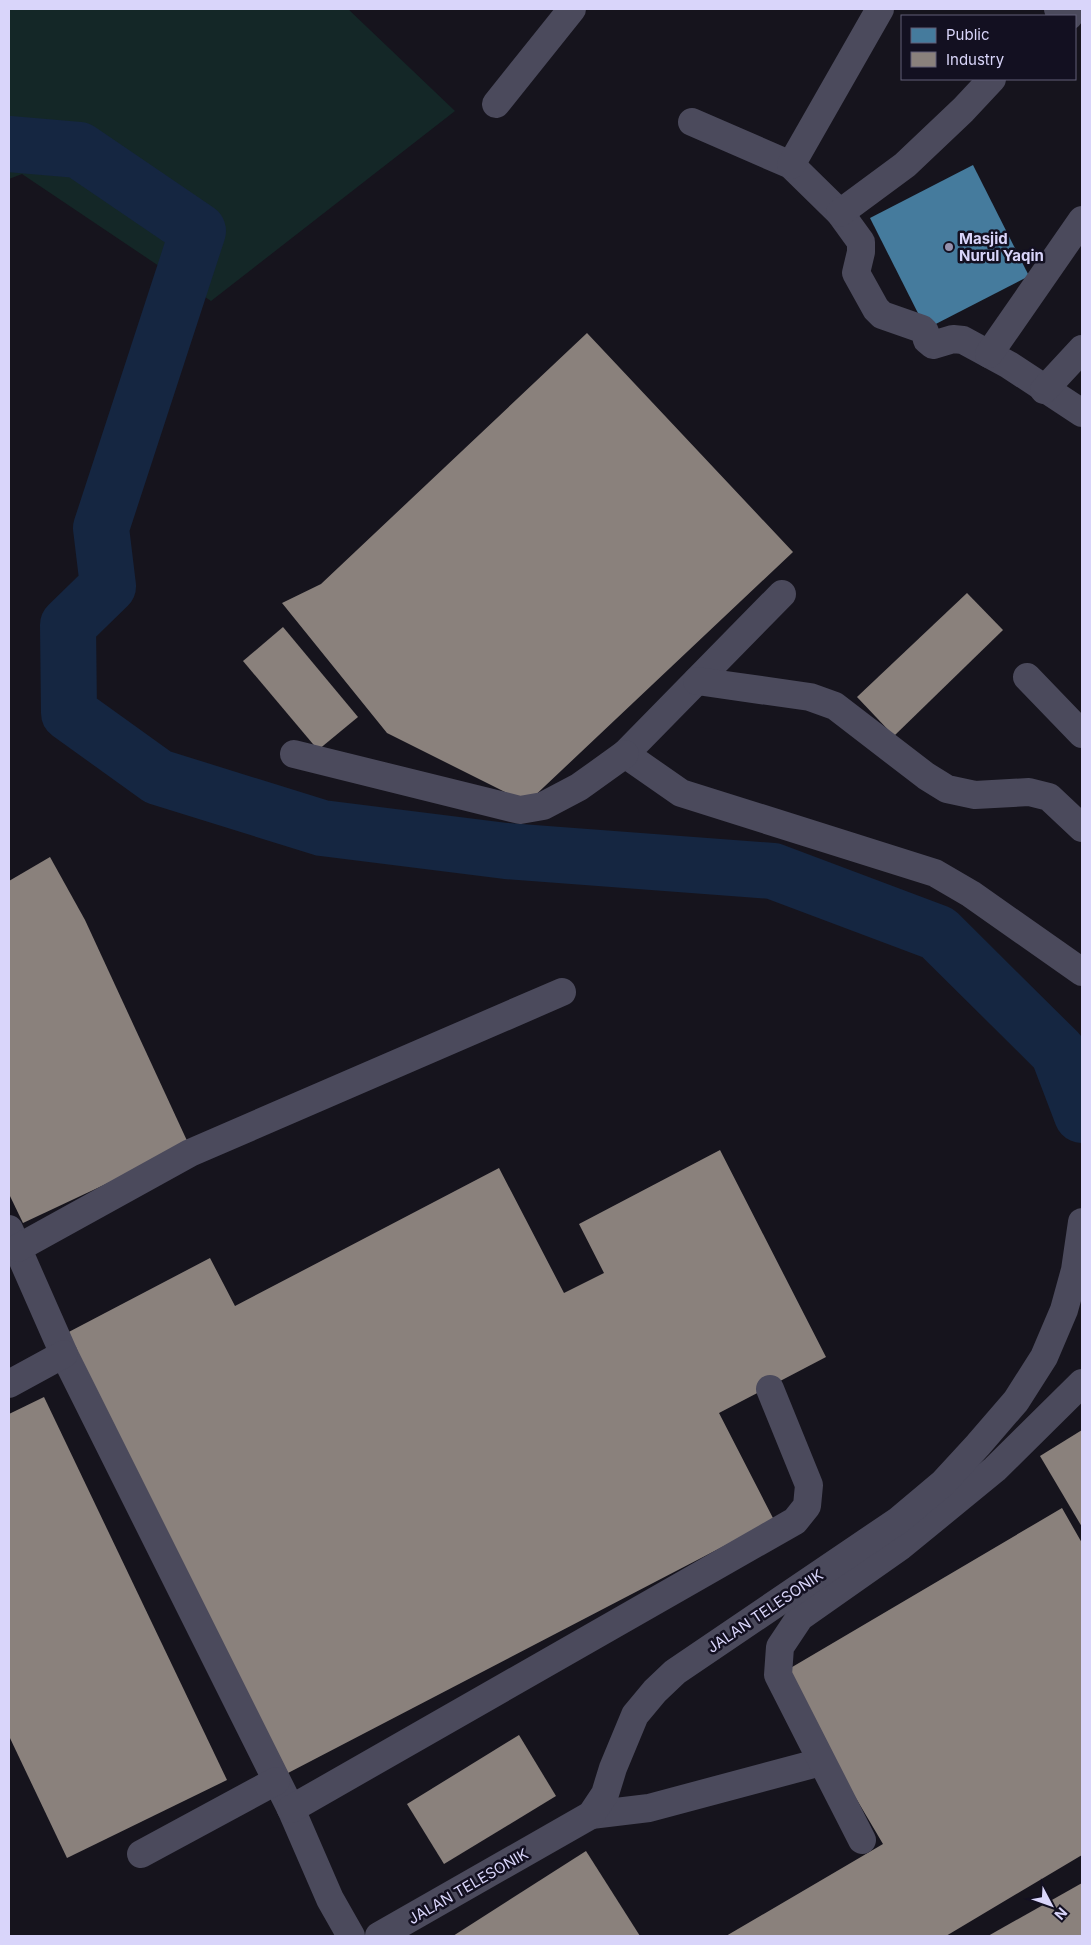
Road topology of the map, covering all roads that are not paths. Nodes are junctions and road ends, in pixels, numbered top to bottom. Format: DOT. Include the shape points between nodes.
graph roads {
  1 [pos="572,9"];
  2 [pos="880,9"];
  3 [pos="991,80"];
  4 [pos="496,104"];
  5 [pos="692,122"];
  6 [pos="791,165"];
  7 [pos="840,213"];
  8 [pos="1082,220"];
  9 [pos="1082,349"];
  10 [pos="989,354"];
  11 [pos="1044,390"];
  12 [pos="1082,413"];
  13 [pos="782,594"];
  14 [pos="1027,677"];
  15 [pos="697,681"];
  16 [pos="1082,734"];
  17 [pos="294,754"];
  18 [pos="625,754"];
  19 [pos="1082,828"];
  20 [pos="1082,972"];
  21 [pos="562,992"];
  22 [pos="1082,1222"];
  23 [pos="13,1238"];
  24 [pos="64,1354"];
  25 [pos="1082,1383"];
  26 [pos="9,1384"];
  27 [pos="770,1389"];
  28 [pos="821,1762"];
  29 [pos="276,1781"];
  30 [pos="291,1808"];
  31 [pos="591,1815"];
  32 [pos="862,1840"];
  33 [pos="141,1854"];
  34 [pos="384,1935"];
  35 [pos="351,1936"];
  1 -- 4 [label="street"];
  2 -- 6 [label="street"];
  3 -- 7 [label="street" via="905,165"];
  5 -- 6 [label="street"];
  6 -- 7 [label="street"];
  7 -- 10 [label="street" via="861,242 856,273 876,310 922,329 929,344 963,340"];
  8 -- 10 [label="street"];
  9 -- 11 [label="street"];
  10 -- 11 [label="street"];
  11 -- 12 [label="street"];
  13 -- 15 [label="street"];
  14 -- 16 [label="street"];
  15 -- 18 [label="street"];
  15 -- 19 [label="street" via="810,698 835,706 947,789 975,795 1028,792 1049,797"];
  17 -- 18 [label="street" via="520,810 543,806"];
  18 -- 20 [label="street" via="682,792 934,873 971,894"];
  21 -- 23 [label="street" via="190,1153"];
  22 -- 31 [label="street, JALAN TELESONIK" via="1075,1270 1064,1310 1044,1356 1016,1400 943,1483 899,1520 675,1672 655,1691 635,1715 605,1794"];
  23 -- 24 [label="street"];
  24 -- 26 [label="street"];
  24 -- 29 [label="street"];
  25 -- 28 [label="street" via="995,1469 901,1546 800,1618 795,1625 780,1648 778,1675"];
  27 -- 30 [label="street" via="809,1485 807,1506 795,1521"];
  28 -- 31 [label="street" via="649,1808"];
  28 -- 32 [label="street"];
  29 -- 30 [label="street"];
  29 -- 33 [label="street"];
  30 -- 35 [label="street" via="330,1899"];
  31 -- 34 [label="street, JALAN TELESONIK"];
}
